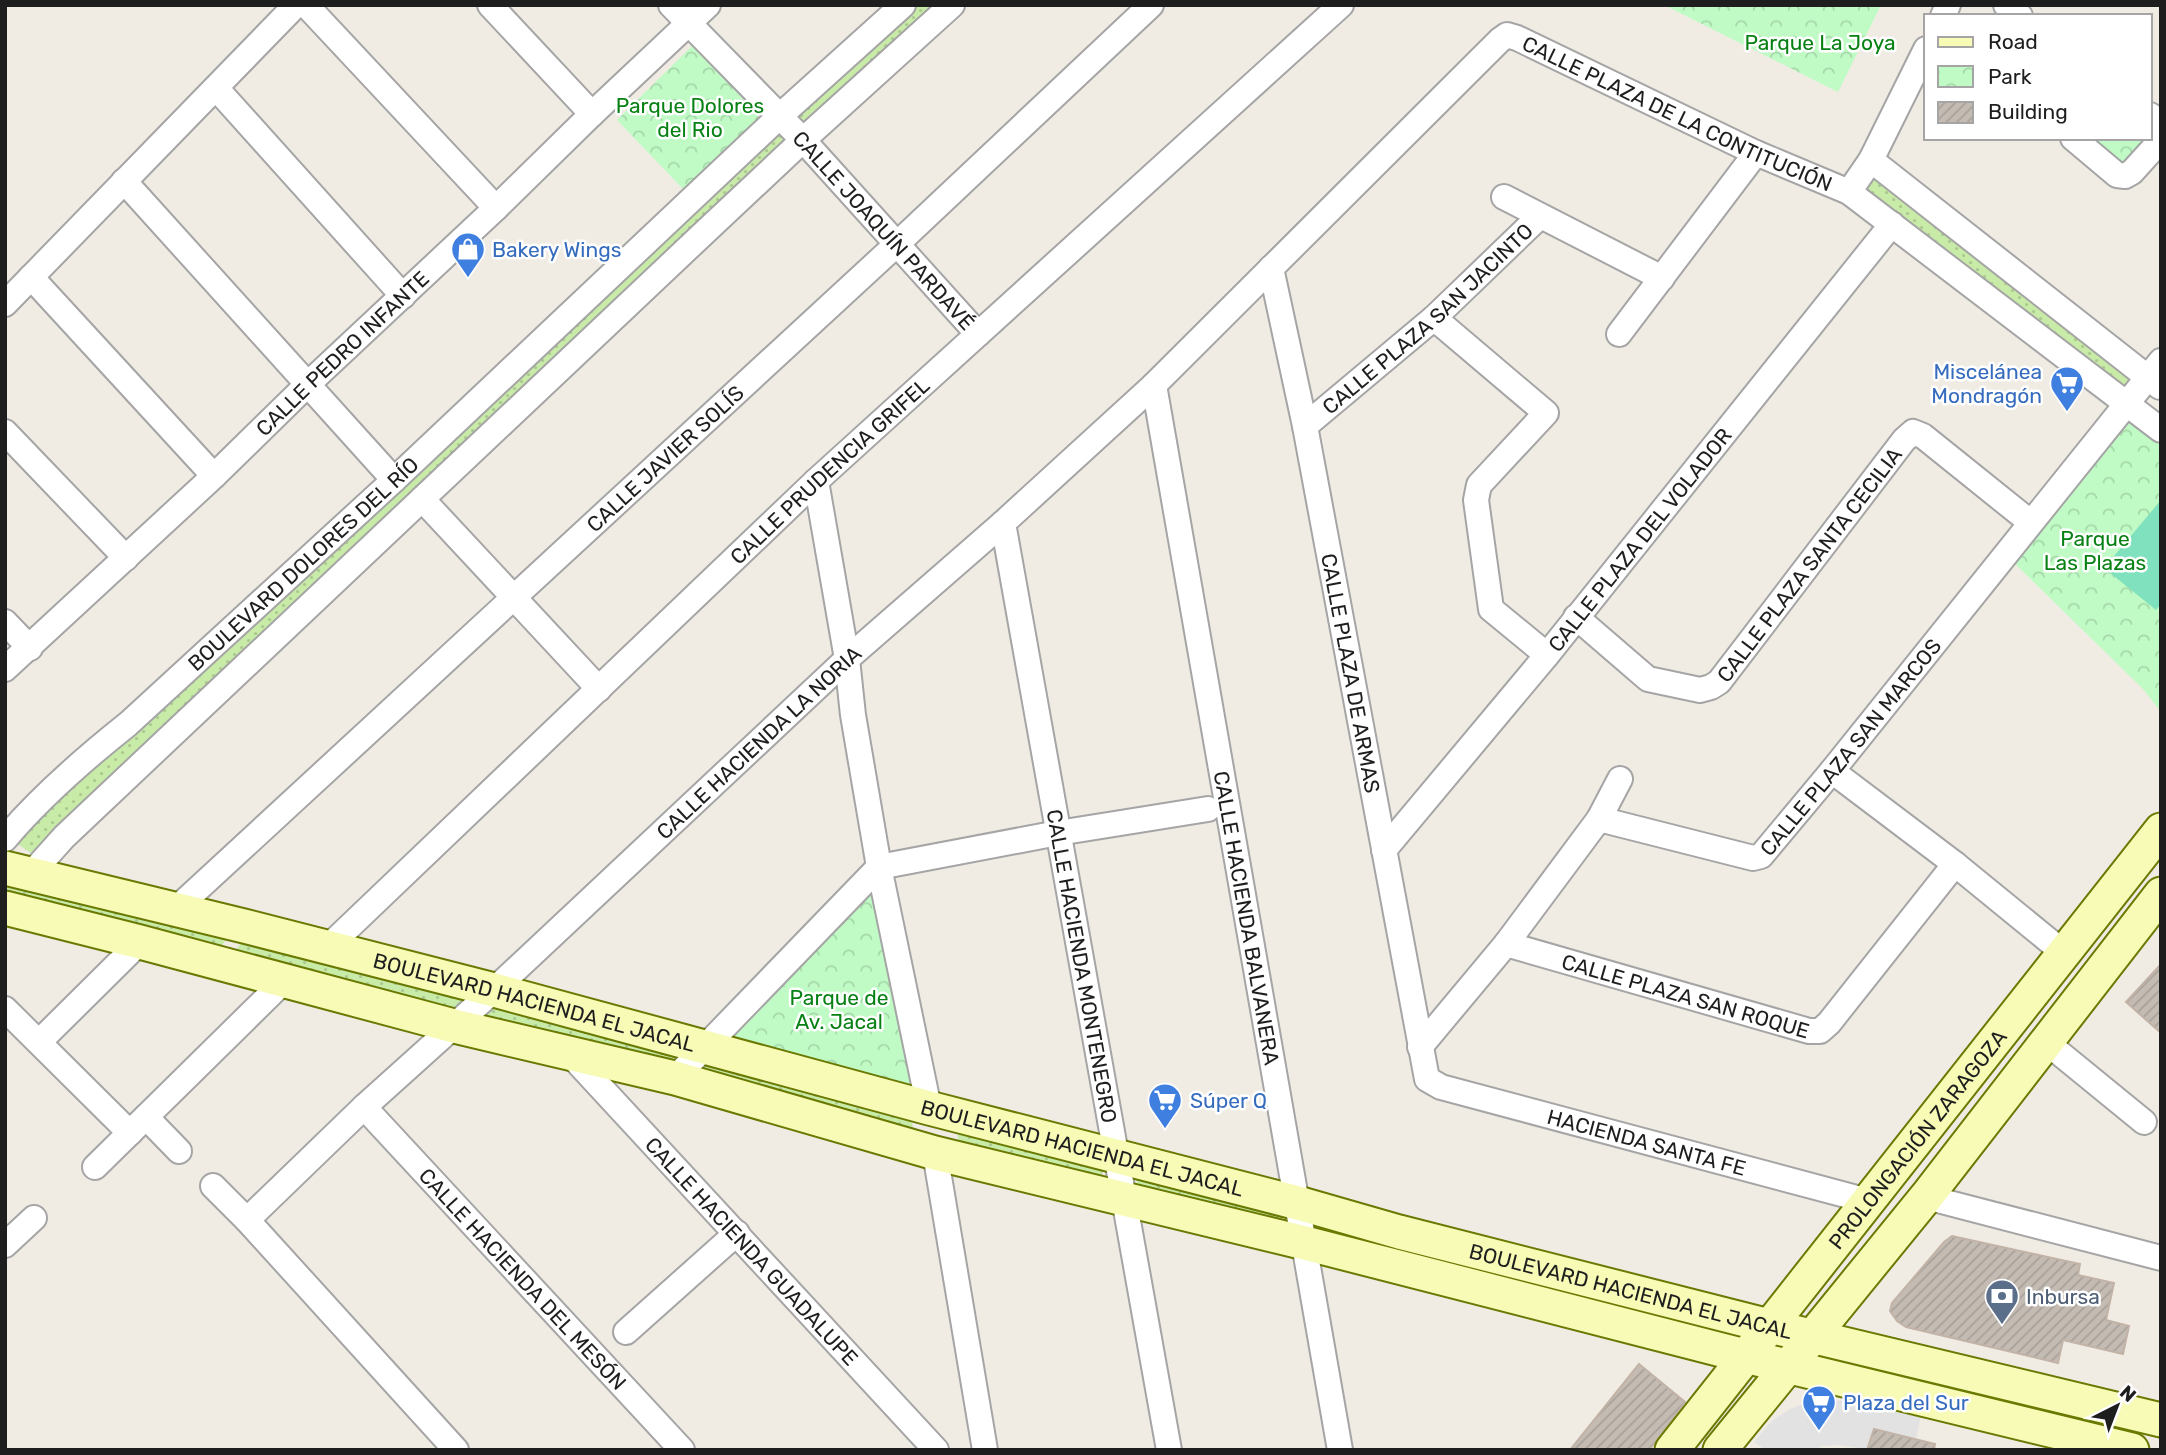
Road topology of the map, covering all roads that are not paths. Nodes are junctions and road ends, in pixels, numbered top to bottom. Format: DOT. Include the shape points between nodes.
graph roads {
  1 [pos="296,5"];
  2 [pos="306,5"];
  3 [pos="490,5"];
  4 [pos="708,5"];
  5 [pos="903,5"];
  6 [pos="953,5"];
  7 [pos="1151,5"];
  8 [pos="1341,5"];
  9 [pos="679,14"];
  10 [pos="1924,53"];
  11 [pos="216,88"];
  12 [pos="592,114"];
  13 [pos="781,116"];
  14 [pos="803,140"];
  15 [pos="2075,140"];
  16 [pos="2161,140"];
  17 [pos="1756,153"];
  18 [pos="1871,160"];
  19 [pos="124,181"];
  20 [pos="1849,192"];
  21 [pos="1504,197"];
  22 [pos="684,206"];
  23 [pos="496,208"];
  24 [pos="1540,216"];
  25 [pos="1892,223"];
  26 [pos="706,231"];
  27 [pos="897,244"];
  28 [pos="1271,268"];
  29 [pos="31,277"];
  30 [pos="1662,278"];
  31 [pos="403,296"];
  32 [pos="5,304"];
  33 [pos="1434,318"];
  34 [pos="978,334"];
  35 [pos="1619,334"];
  36 [pos="2156,375"];
  37 [pos="308,384"];
  38 [pos="1154,384"];
  39 [pos="475,402"];
  40 [pos="2127,404"];
  41 [pos="1305,426"];
  42 [pos="498,428"];
  43 [pos="2161,430"];
  44 [pos="5,432"];
  45 [pos="214,476"];
  46 [pos="394,480"];
  47 [pos="816,481"];
  48 [pos="422,499"];
  49 [pos="2030,522"];
  50 [pos="1003,523"];
  51 [pos="126,558"];
  52 [pos="515,597"];
  53 [pos="1576,617"];
  54 [pos="5,622"];
  55 [pos="30,648"];
  56 [pos="1546,655"];
  57 [pos="847,659"];
  58 [pos="5,669"];
  59 [pos="599,689"];
  60 [pos="128,724"];
  61 [pos="157,750"];
  62 [pos="1832,771"];
  63 [pos="1620,779"];
  64 [pos="1208,809"];
  65 [pos="1599,819"];
  66 [pos="2161,830"];
  67 [pos="1058,833"];
  68 [pos="5,839"];
  69 [pos="1384,850"];
  70 [pos="1955,864"];
  71 [pos="879,867"];
  72 [pos="18,871"];
  73 [pos="2161,894"];
  74 [pos="5,908"];
  75 [pos="176,909"];
  76 [pos="244,926"];
  77 [pos="140,942"];
  78 [pos="1506,944"];
  79 [pos="327,948"];
  80 [pos="2064,953"];
  81 [pos="229,965"];
  82 [pos="285,981"];
  83 [pos="494,990"];
  84 [pos="5,1009"];
  85 [pos="454,1026"];
  86 [pos="40,1041"];
  87 [pos="2046,1041"];
  88 [pos="1420,1047"];
  89 [pos="705,1048"];
  90 [pos="568,1052"];
  91 [pos="676,1078"];
  92 [pos="1427,1079"];
  93 [pos="364,1107"];
  94 [pos="929,1108"];
  95 [pos="2144,1122"];
  96 [pos="138,1125"];
  97 [pos="179,1151"];
  98 [pos="935,1153"];
  99 [pos="1118,1156"];
  100 [pos="95,1167"];
  101 [pos="214,1186"];
  102 [pos="1926,1197"];
  103 [pos="1126,1200"];
  104 [pos="1868,1201"];
  105 [pos="1298,1203"];
  106 [pos="34,1218"];
  107 [pos="247,1220"];
  108 [pos="737,1233"];
  109 [pos="1306,1243"];
  110 [pos="5,1245"];
  111 [pos="2161,1258"];
  112 [pos="1769,1325"];
  113 [pos="626,1332"];
  114 [pos="1813,1336"];
  115 [pos="1745,1356"];
  116 [pos="1788,1366"];
  117 [pos="2161,1420"];
  118 [pos="2119,1448"];
  119 [pos="456,1450"];
  120 [pos="682,1450"];
  121 [pos="936,1450"];
  122 [pos="985,1450"];
  123 [pos="1169,1450"];
  124 [pos="1340,1450"];
  125 [pos="1672,1450"];
  126 [pos="1720,1450"];
  1 -- 11 [label="street"];
  2 -- 23 [label="street"];
  3 -- 12 [label="street"];
  4 -- 9 [label="street, CALLE PEDRO INFANTE"];
  5 -- 13 [label="street, BOULEVARD DOLORES DEL RÍO"];
  6 -- 14 [label="street, BOULEVARD DOLORES DEL RÍO"];
  7 -- 27 [label="street, CALLE JAVIER SOLÍS"];
  8 -- 34 [label="street, CALLE PRUDENCIA GRIFEL"];
  9 -- 12 [label="street, CALLE PEDRO INFANTE"];
  9 -- 13 [label="street, CALLE JOAQUÍN PARDAVÉ"];
  10 -- 18 [label="street, CALLE PLAZA DE LA CONTITUCIÓN"];
  11 -- 19 [label="street"];
  11 -- 31 [label="street"];
  12 -- 23 [label="street, CALLE PEDRO INFANTE"];
  13 -- 14 [label="street, CALLE JOAQUÍN PARDAVÉ"];
  13 -- 22 [label="street, BOULEVARD DOLORES DEL RÍO"];
  14 -- 26 [label="street, BOULEVARD DOLORES DEL RÍO"];
  14 -- 27 [label="street, CALLE JOAQUÍN PARDAVÉ"];
  15 -- 16 [label="street" via="2117,175 2125,176"];
  17 -- 20 [label="street, CALLE PLAZA DE LA CONTITUCIÓN"];
  17 -- 28 [label="street, CALLE PLAZA DE LA CONTITUCIÓN" via="1507,35"];
  17 -- 30 [label="street"];
  18 -- 20 [label="street, CALLE PLAZA DE LA CONTITUCIÓN"];
  18 -- 36 [label="street"];
  19 -- 29 [label="street"];
  19 -- 37 [label="street"];
  20 -- 25 [label="street"];
  21 -- 24 [label="street"];
  22 -- 26 [label="street"];
  22 -- 39 [label="street, BOULEVARD DOLORES DEL RÍO"];
  23 -- 31 [label="street, CALLE PEDRO INFANTE"];
  24 -- 30 [label="street, CALLE PLAZA SAN JACINTO"];
  24 -- 33 [label="street, CALLE PLAZA SAN JACINTO"];
  25 -- 40 [label="street"];
  25 -- 53 [label="street, CALLE PLAZA DEL VOLADOR"];
  26 -- 42 [label="street, BOULEVARD DOLORES DEL RÍO"];
  27 -- 34 [label="street, CALLE JOAQUÍN PARDAVÉ"];
  27 -- 52 [label="street, CALLE JAVIER SOLÍS"];
  28 -- 38 [label="street, CALLE HACIENDA LA NORIA"];
  28 -- 41 [label="street, CALLE PLAZA DE ARMAS"];
  29 -- 32 [label="street"];
  29 -- 45 [label="street"];
  30 -- 35 [label="street"];
  31 -- 37 [label="street, CALLE PEDRO INFANTE"];
  33 -- 41 [label="street, CALLE PLAZA SAN JACINTO"];
  33 -- 56 [label="street" via="1546,413 1479,485 1476,500 1491,609"];
  34 -- 47 [label="street, CALLE PRUDENCIA GRIFEL"];
  36 -- 40 [label="street, CALLE PLAZA SAN MARCOS"];
  37 -- 45 [label="street, CALLE PEDRO INFANTE"];
  37 -- 46 [label="street"];
  38 -- 50 [label="street, CALLE HACIENDA LA NORIA"];
  38 -- 105 [label="street, CALLE HACIENDA BALVANERA"];
  39 -- 42 [label="street"];
  39 -- 46 [label="street, BOULEVARD DOLORES DEL RÍO"];
  40 -- 43 [label="street"];
  40 -- 49 [label="street, CALLE PLAZA SAN MARCOS"];
  41 -- 69 [label="street, CALLE PLAZA DE ARMAS"];
  42 -- 48 [label="street, BOULEVARD DOLORES DEL RÍO"];
  44 -- 51 [label="street"];
  45 -- 51 [label="street, CALLE PEDRO INFANTE"];
  46 -- 60 [label="street, BOULEVARD DOLORES DEL RÍO"];
  47 -- 57 [label="street"];
  47 -- 59 [label="street, CALLE PRUDENCIA GRIFEL"];
  48 -- 52 [label="street"];
  48 -- 61 [label="street, BOULEVARD DOLORES DEL RÍO"];
  49 -- 53 [label="street, CALLE PLAZA SANTA CECILIA" via="1913,432 1711,687 1700,690 1648,679"];
  49 -- 62 [label="street, CALLE PLAZA SAN MARCOS"];
  50 -- 57 [label="street, CALLE HACIENDA LA NORIA"];
  50 -- 67 [label="street, CALLE HACIENDA MONTENEGRO"];
  51 -- 55 [label="street, CALLE PEDRO INFANTE"];
  52 -- 59 [label="street"];
  52 -- 75 [label="street, CALLE JAVIER SOLÍS"];
  53 -- 56 [label="street, CALLE PLAZA DEL VOLADOR"];
  54 -- 55 [label="street"];
  55 -- 58 [label="street, CALLE PEDRO INFANTE"];
  56 -- 69 [label="street, CALLE PLAZA DEL VOLADOR"];
  57 -- 71 [label="street"];
  57 -- 83 [label="street, CALLE HACIENDA LA NORIA"];
  59 -- 79 [label="street, CALLE PRUDENCIA GRIFEL"];
  60 -- 61 [label="street"];
  60 -- 68 [label="street, BOULEVARD DOLORES DEL RÍO" via="53,788"];
  61 -- 72 [label="street, BOULEVARD DOLORES DEL RÍO" via="64,837"];
  62 -- 65 [label="street, CALLE PLAZA SAN MARCOS" via="1769,848 1753,858"];
  62 -- 70 [label="street"];
  63 -- 65 [label="street"];
  64 -- 67 [label="street"];
  65 -- 78 [label="street"];
  66 -- 80 [label="main road, PROLONGACIÓN ZARAGOZA"];
  67 -- 71 [label="street"];
  67 -- 99 [label="street, CALLE HACIENDA MONTENEGRO"];
  69 -- 88 [label="street, CALLE PLAZA DE ARMAS"];
  70 -- 78 [label="street, CALLE PLAZA SAN ROQUE" via="1821,1031"];
  70 -- 80 [label="street"];
  71 -- 89 [label="street"];
  71 -- 94 [label="street"];
  72 -- 75 [label="main road, BOULEVARD HACIENDA EL JACAL"];
  73 -- 87 [label="main road, PROLONGACIÓN ZARAGOZA"];
  74 -- 77 [label="main road, BOULEVARD HACIENDA EL JACAL"];
  75 -- 76 [label="main road, BOULEVARD HACIENDA EL JACAL"];
  76 -- 79 [label="main road, BOULEVARD HACIENDA EL JACAL"];
  76 -- 81 [label="main road"];
  77 -- 81 [label="main road, BOULEVARD HACIENDA EL JACAL"];
  77 -- 86 [label="street"];
  78 -- 88 [label="street"];
  79 -- 83 [label="main road, BOULEVARD HACIENDA EL JACAL"];
  80 -- 104 [label="main road, PROLONGACIÓN ZARAGOZA"];
  81 -- 82 [label="main road, BOULEVARD HACIENDA EL JACAL"];
  82 -- 85 [label="main road, BOULEVARD HACIENDA EL JACAL"];
  82 -- 96 [label="street"];
  83 -- 85 [label="street, CALLE HACIENDA LA NORIA"];
  83 -- 89 [label="main road, BOULEVARD HACIENDA EL JACAL"];
  84 -- 86 [label="street"];
  85 -- 90 [label="main road, BOULEVARD HACIENDA EL JACAL"];
  85 -- 93 [label="street, CALLE HACIENDA LA NORIA"];
  86 -- 96 [label="street"];
  87 -- 95 [label="street"];
  87 -- 102 [label="main road, PROLONGACIÓN ZARAGOZA"];
  88 -- 92 [label="street, CALLE PLAZA DE ARMAS"];
  89 -- 91 [label="street"];
  89 -- 94 [label="main road, BOULEVARD HACIENDA EL JACAL"];
  90 -- 91 [label="main road, BOULEVARD HACIENDA EL JACAL"];
  90 -- 108 [label="street, CALLE HACIENDA GUADALUPE"];
  91 -- 98 [label="main road, BOULEVARD HACIENDA EL JACAL"];
  92 -- 104 [label="street, HACIENDA SANTA FE" via="1441,1087"];
  93 -- 107 [label="street, CALLE HACIENDA LA NORIA"];
  93 -- 120 [label="street, CALLE HACIENDA DEL MESÓN"];
  94 -- 99 [label="main road, BOULEVARD HACIENDA EL JACAL"];
  96 -- 97 [label="street"];
  96 -- 100 [label="street"];
  98 -- 103 [label="main road, BOULEVARD HACIENDA EL JACAL"];
  98 -- 122 [label="street"];
  99 -- 103 [label="street, CALLE HACIENDA MONTENEGRO"];
  99 -- 105 [label="main road, BOULEVARD HACIENDA EL JACAL"];
  101 -- 107 [label="street"];
  102 -- 111 [label="street"];
  102 -- 114 [label="main road, PROLONGACIÓN ZARAGOZA"];
  103 -- 109 [label="main road, BOULEVARD HACIENDA EL JACAL"];
  103 -- 123 [label="street, CALLE HACIENDA MONTENEGRO"];
  104 -- 112 [label="main road, PROLONGACIÓN ZARAGOZA"];
  105 -- 109 [label="street, CALLE HACIENDA BALVANERA"];
  105 -- 112 [label="main road, BOULEVARD HACIENDA EL JACAL"];
  106 -- 110 [label="street"];
  107 -- 119 [label="street"];
  108 -- 113 [label="street"];
  108 -- 121 [label="street, CALLE HACIENDA GUADALUPE"];
  109 -- 115 [label="main road, BOULEVARD HACIENDA EL JACAL"];
  109 -- 124 [label="street, CALLE HACIENDA BALVANERA"];
  112 -- 114 [label="main road, BOULEVARD HACIENDA EL JACAL"];
  112 -- 115 [label="main road, PROLONGACIÓN ZARAGOZA"];
  114 -- 116 [label="main road, PROLONGACIÓN ZARAGOZA"];
  114 -- 117 [label="main road, BOULEVARD HACIENDA EL JACAL"];
  115 -- 116 [label="main road, BOULEVARD HACIENDA EL JACAL"];
  115 -- 125 [label="main road, PROLONGACIÓN ZARAGOZA"];
  116 -- 118 [label="main road, BOULEVARD HACIENDA EL JACAL"];
  116 -- 126 [label="main road, PROLONGACIÓN ZARAGOZA"];
}
